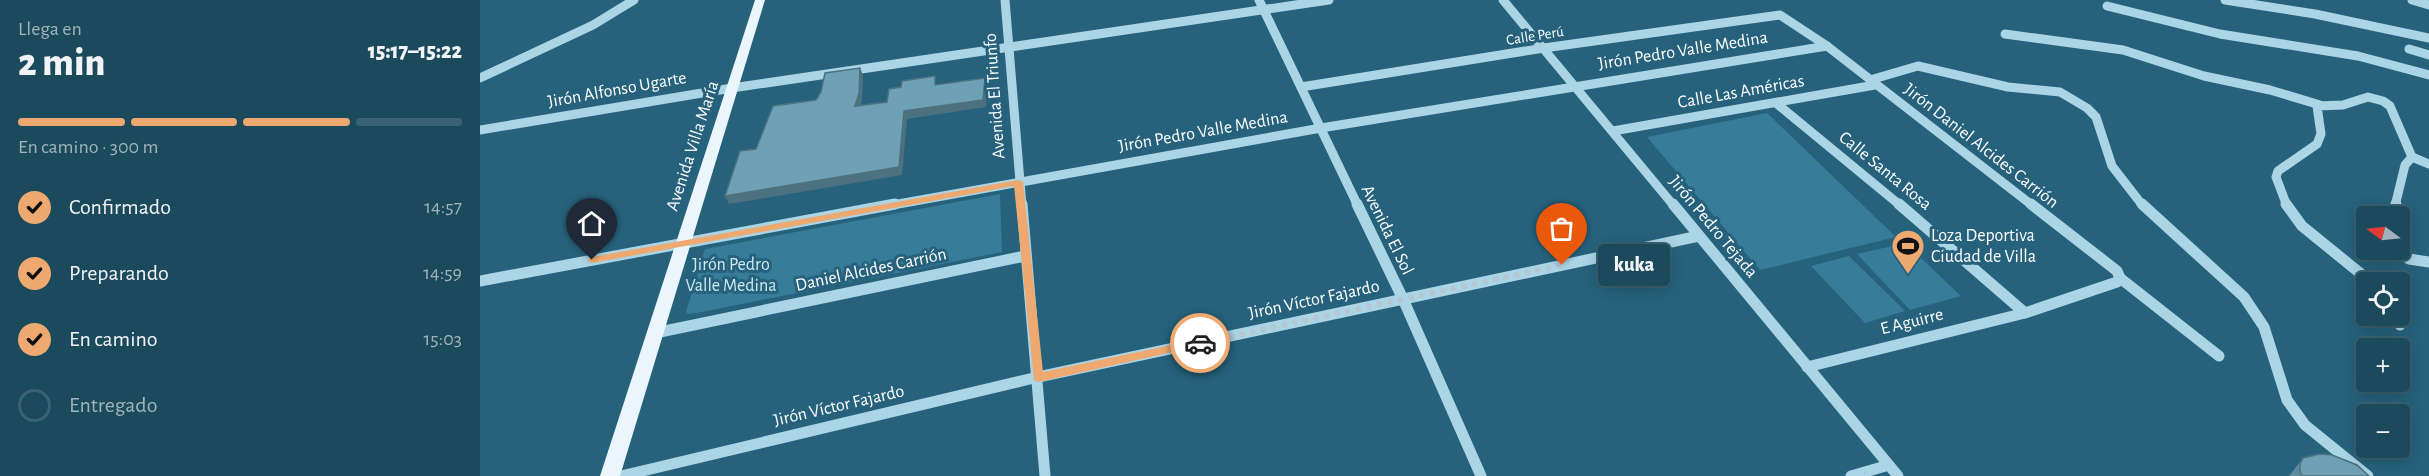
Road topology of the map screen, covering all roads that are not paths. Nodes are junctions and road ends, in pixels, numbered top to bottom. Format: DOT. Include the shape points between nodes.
graph roads {
  1 [pos="634,0"];
  2 [pos="760,0"];
  3 [pos="1005,0"];
  4 [pos="1329,0"];
  5 [pos="1503,0"];
  6 [pos="2225,0"];
  7 [pos="2412,0"];
  8 [pos="1261,5"];
  9 [pos="2429,5"];
  10 [pos="2107,6"];
  11 [pos="1774,15"];
  12 [pos="2005,34"];
  13 [pos="2429,38"];
  14 [pos="1008,46"];
  15 [pos="1827,46"];
  16 [pos="1544,48"];
  17 [pos="2409,49"];
  18 [pos="2429,55"];
  19 [pos="2429,75"];
  20 [pos="480,78"];
  21 [pos="1873,82"];
  22 [pos="1574,84"];
  23 [pos="1300,87"];
  24 [pos="732,88"];
  25 [pos="1776,103"];
  26 [pos="2320,105"];
  27 [pos="1320,128"];
  28 [pos="480,130"];
  29 [pos="1613,131"];
  30 [pos="2412,157"];
  31 [pos="2429,164"];
  32 [pos="1018,182"];
  33 [pos="2395,206"];
  34 [pos="1699,236"];
  35 [pos="682,244"];
  36 [pos="1025,256"];
  37 [pos="2410,259"];
  38 [pos="2429,262"];
  39 [pos="2359,272"];
  40 [pos="2120,278"];
  41 [pos="480,281"];
  42 [pos="1403,299"];
  43 [pos="2025,313"];
  44 [pos="655,333"];
  45 [pos="2219,356"];
  46 [pos="1807,367"];
  47 [pos="1038,377"];
  48 [pos="1889,465"];
  49 [pos="609,476"];
  50 [pos="621,476"];
  51 [pos="1045,476"];
  52 [pos="1481,476"];
  53 [pos="1851,476"];
  54 [pos="1898,476"];
  55 [pos="2368,476"];
  1 -- 20 [label="street" via="583,30"];
  2 -- 24 [label="main road, Avenida Villa María"];
  3 -- 14 [label="street, Avenida El Triunfo"];
  4 -- 8 [label="street, Jirón Alfonso Ugarte"];
  5 -- 16 [label="street, Jirón Pedro Tejada"];
  6 -- 13 [label="street"];
  7 -- 9 [label="street"];
  8 -- 14 [label="street, Jirón Alfonso Ugarte"];
  8 -- 23 [label="street, Avenida El Sol"];
  10 -- 19 [label="street" via="2237,37 2354,56"];
  11 -- 15 [label="street, Jirón Daniel Alcides Carrión" via="1785,16"];
  11 -- 16 [label="street, Calle Perú"];
  12 -- 26 [label="street" via="2123,50 2204,76"];
  14 -- 24 [label="street, Jirón Alfonso Ugarte"];
  14 -- 32 [label="street, Avenida El Triunfo"];
  15 -- 21 [label="street, Jirón Daniel Alcides Carrión"];
  15 -- 22 [label="street, Jirón Pedro Valle Medina"];
  16 -- 22 [label="street, Jirón Pedro Tejada"];
  16 -- 23 [label="street, Calle Perú"];
  17 -- 18 [label="street"];
  21 -- 25 [label="street, Calle Las Américas"];
  21 -- 40 [label="street, Jirón Daniel Alcides Carrión" via="2117,271"];
  21 -- 55 [label="street, Calle Las Américas" via="1918,66 2008,87 2060,93 2087,108 2096,117 2112,166 2142,205 2244,297 2264,327 2287,400 2305,425"];
  22 -- 27 [label="street, Jirón Pedro Valle Medina"];
  22 -- 29 [label="street, Jirón Pedro Tejada"];
  23 -- 27 [label="street, Avenida El Sol"];
  24 -- 28 [label="street, Jirón Alfonso Ugarte"];
  24 -- 35 [label="main road, Avenida Villa María"];
  25 -- 29 [label="street, Calle Las Américas"];
  25 -- 43 [label="street, Calle Santa Rosa"];
  26 -- 30 [label="street" via="2347,104 2367,96 2383,100 2390,106"];
  26 -- 39 [label="street" via="2317,109 2321,134 2317,144 2284,165 2276,177 2286,204 2302,226"];
  27 -- 32 [label="street, Jirón Pedro Valle Medina"];
  27 -- 42 [label="street, Avenida El Sol"];
  29 -- 34 [label="street, Jirón Pedro Tejada"];
  30 -- 31 [label="street"];
  30 -- 33 [label="street" via="2405,165"];
  32 -- 35 [label="street, Jirón Pedro Valle Medina"];
  32 -- 36 [label="street, Avenida El Triunfo"];
  34 -- 42 [label="street, Jirón Víctor Fajardo"];
  34 -- 46 [label="street, Jirón Pedro Tejada"];
  35 -- 41 [label="street, Jirón Pedro Valle Medina"];
  35 -- 44 [label="main road, Avenida Villa María"];
  36 -- 44 [label="street, Daniel Alcides Carrión"];
  36 -- 47 [label="street, Avenida El Triunfo"];
  37 -- 38 [label="street"];
  40 -- 43 [label="street, E Aguirre"];
  40 -- 45 [label="street, Jirón Daniel Alcides Carrión"];
  42 -- 47 [label="street, Jirón Víctor Fajardo"];
  42 -- 52 [label="street, Avenida El Sol"];
  43 -- 46 [label="street, E Aguirre"];
  44 -- 49 [label="main road, Avenida Villa María"];
  46 -- 48 [label="street, Jirón Pedro Tejada"];
  47 -- 50 [label="street, Jirón Víctor Fajardo"];
  47 -- 51 [label="street, Avenida El Triunfo"];
  48 -- 53 [label="street"];
  48 -- 54 [label="street, Jirón Pedro Tejada"];
}
